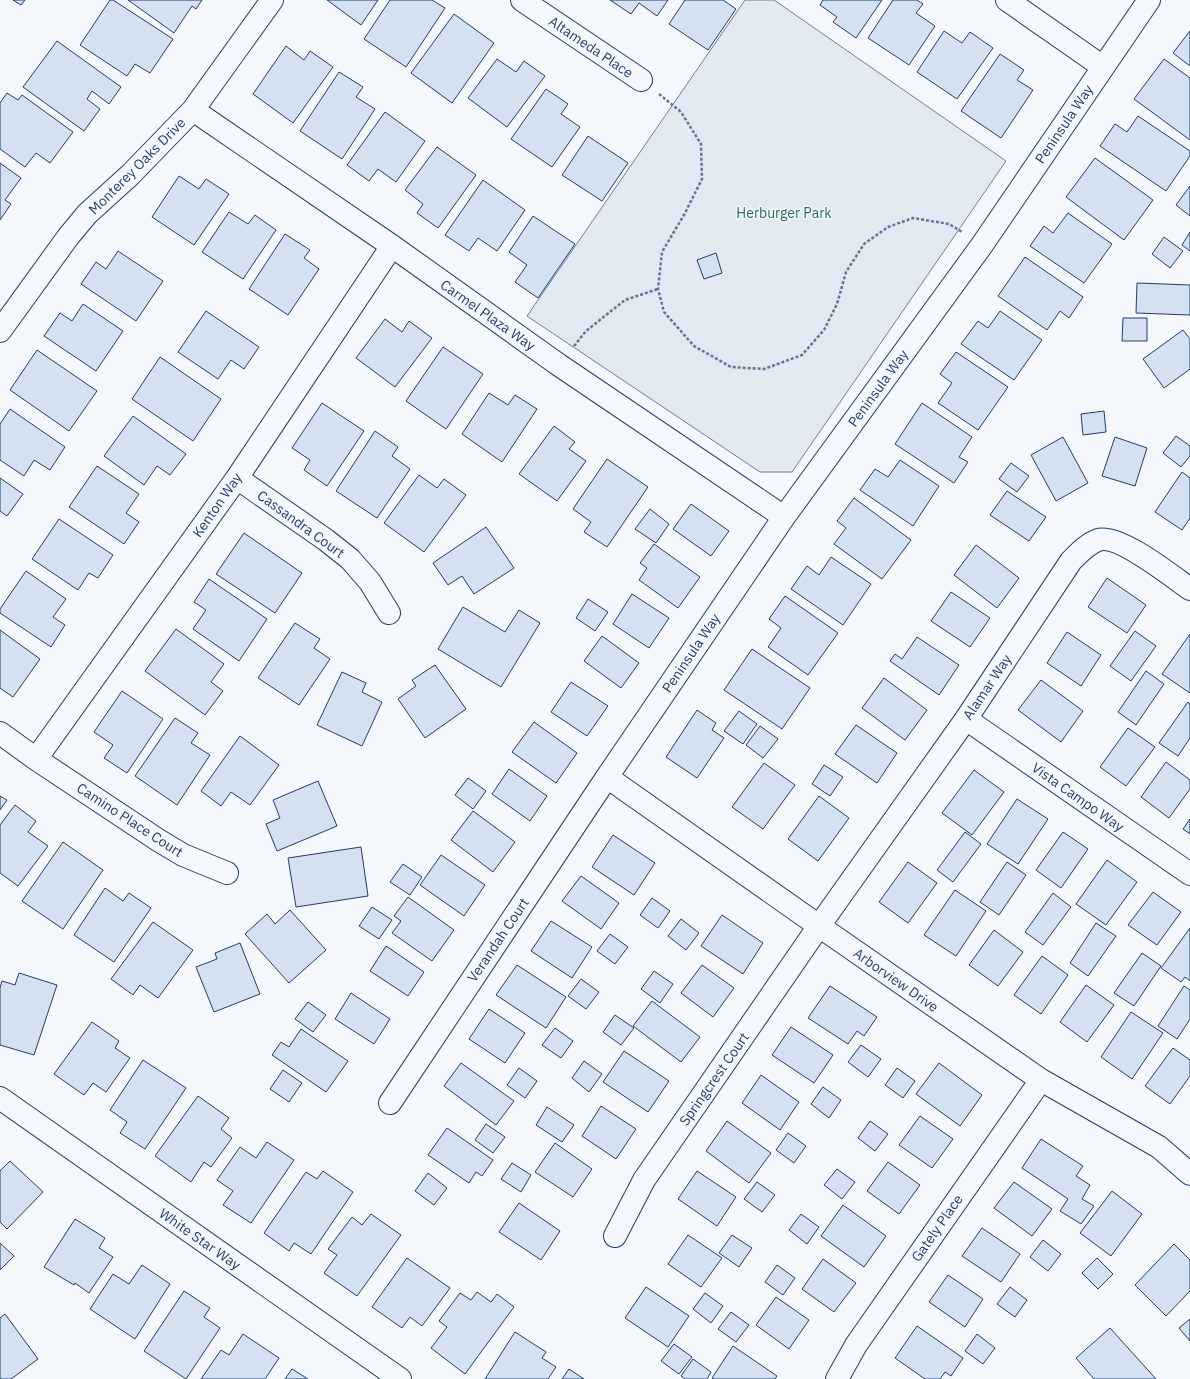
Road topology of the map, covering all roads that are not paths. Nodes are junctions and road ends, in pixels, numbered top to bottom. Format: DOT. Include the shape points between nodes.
graph roads {
  1 [pos="272,0"];
  2 [pos="522,0"];
  3 [pos="1007,0"];
  4 [pos="1149,0"];
  5 [pos="1102,67"];
  6 [pos="641,80"];
  7 [pos="193,110"];
  8 [pos="392,246"];
  9 [pos="0,331"];
  10 [pos="237,478"];
  11 [pos="784,517"];
  12 [pos="1190,588"];
  13 [pos="388,613"];
  14 [pos="966,719"];
  15 [pos="0,733"];
  16 [pos="36,759"];
  17 [pos="607,777"];
  18 [pos="227,873"];
  19 [pos="1190,874"];
  20 [pos="819,926"];
  21 [pos="1041,1080"];
  22 [pos="0,1098"];
  23 [pos="390,1103"];
  24 [pos="1190,1174"];
  25 [pos="615,1236"];
  26 [pos="400,1379"];
  27 [pos="837,1379"];
  1 -- 7 [label="street, Monterey Oaks Drive"];
  2 -- 6 [label="street, Altameda Place"];
  3 -- 5 [label="street"];
  4 -- 5 [label="street, Peninsula Way"];
  5 -- 11 [label="street, Peninsula Way" via="982,245"];
  7 -- 8 [label="street, Carmel Plaza Way"];
  7 -- 9 [label="street, Monterey Oaks Drive" via="130,175 87,214"];
  8 -- 10 [label="street, Kenton Way"];
  8 -- 11 [label="street, Carmel Plaza Way" via="559,365"];
  10 -- 13 [label="street, Cassandra Court" via="350,559 370,582"];
  10 -- 16 [label="street, Kenton Way"];
  11 -- 17 [label="street, Peninsula Way"];
  12 -- 14 [label="street, Alamar Way" via="1132,549 1116,542 1099,539 1071,560"];
  14 -- 19 [label="street, Vista Campo Way"];
  14 -- 20 [label="street, Alamar Way"];
  15 -- 16 [label="street, Camino Place Court"];
  16 -- 18 [label="street, Camino Place Court" via="183,855"];
  17 -- 20 [label="street, Arborview Drive"];
  17 -- 23 [label="street, Verandah Court"];
  20 -- 21 [label="street, Arborview Drive"];
  20 -- 25 [label="street, Springcrest Court" via="644,1180"];
  21 -- 24 [label="street, Arborview Drive" via="1158,1147"];
  21 -- 27 [label="street, Gately Place" via="856,1345"];
  22 -- 26 [label="street, White Star Way"];
}
